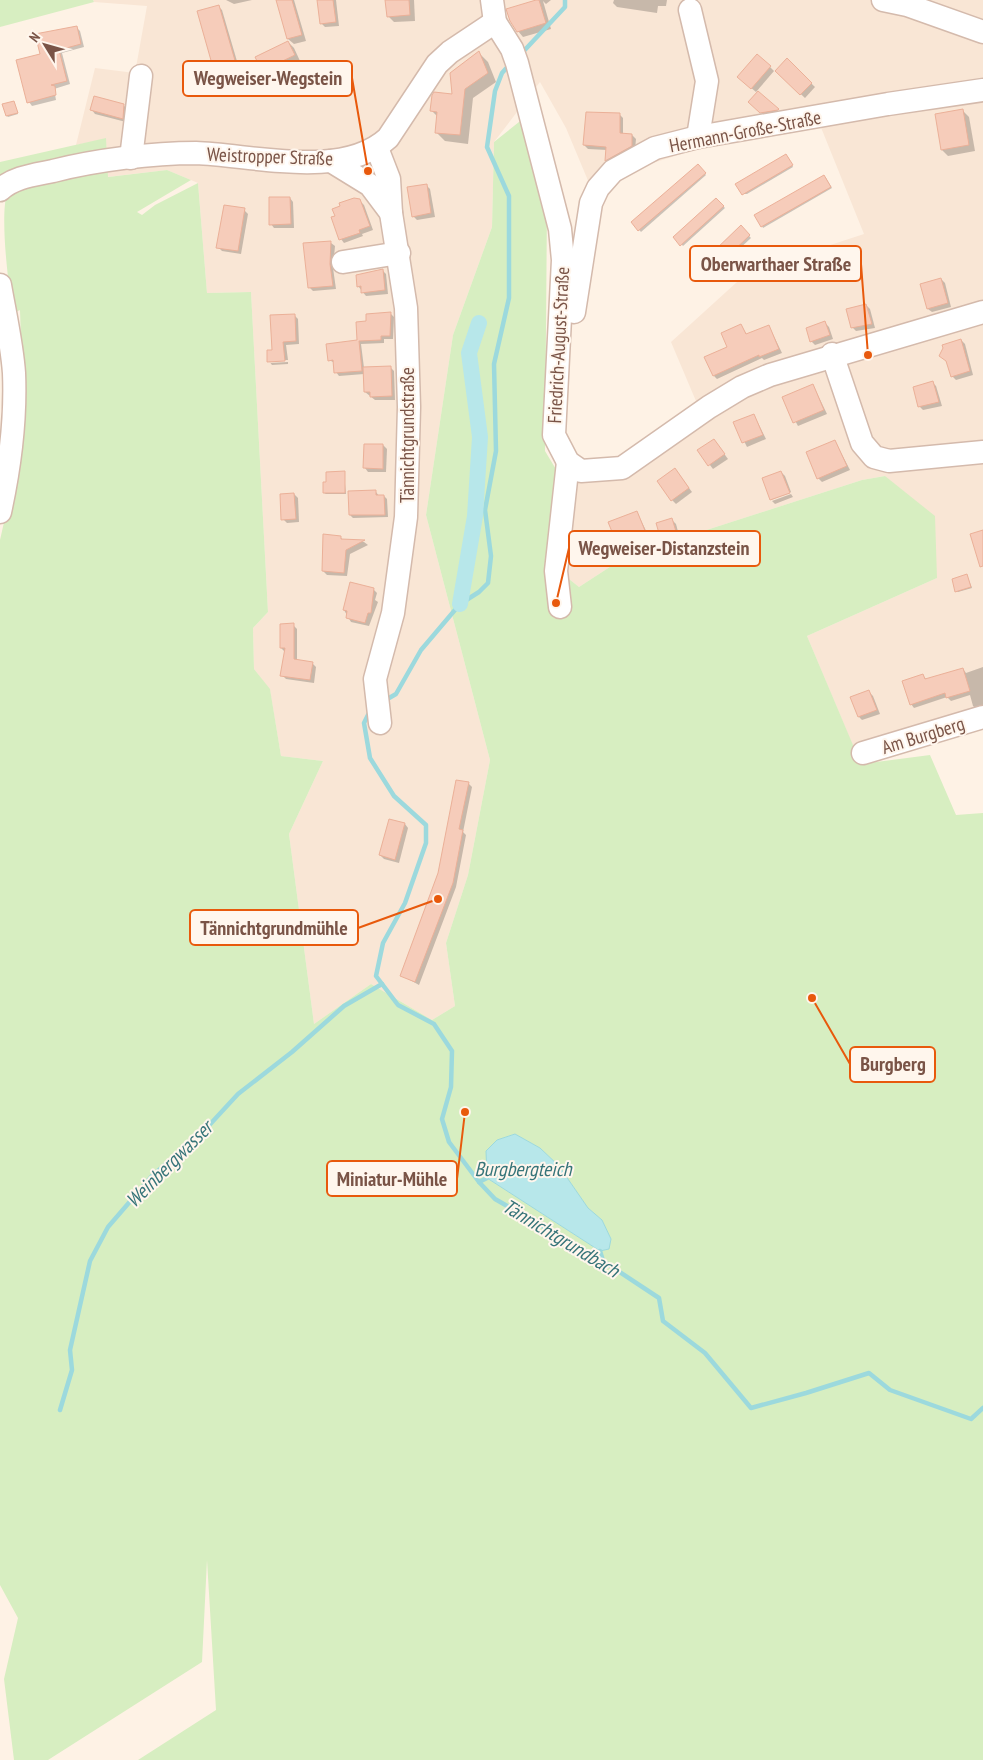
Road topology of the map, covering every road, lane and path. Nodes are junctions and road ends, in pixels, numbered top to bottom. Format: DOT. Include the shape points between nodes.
graph roads {
  1 [pos="884,0"];
  2 [pos="690,10"];
  3 [pos="494,11"];
  4 [pos="983,32"];
  5 [pos="141,76"];
  6 [pos="983,90"];
  7 [pos="698,137"];
  8 [pos="377,148"];
  9 [pos="131,158"];
  10 [pos="331,161"];
  11 [pos="0,190"];
  12 [pos="392,212"];
  13 [pos="399,253"];
  14 [pos="343,262"];
  15 [pos="0,285"];
  16 [pos="983,312"];
  17 [pos="832,354"];
  18 [pos="554,412"];
  19 [pos="983,452"];
  20 [pos="568,462"];
  21 [pos="0,512"];
  22 [pos="560,608"];
  23 [pos="983,717"];
  24 [pos="380,723"];
  25 [pos="864,753"];
  1 -- 4 [label="street"];
  2 -- 7 [label="street" via="707,81"];
  3 -- 8 [label="street, Weistropper Straße" via="437,64 415,94 399,124"];
  3 -- 18 [label="street, Friedrich-August-Straße" via="515,56 560,229 563,260"];
  5 -- 9 [label="street"];
  6 -- 7 [label="street, Hermann-Große-Straße"];
  7 -- 18 [label="street, Hermann-Große-Straße" via="655,148 613,171 598,188 586,225 567,385"];
  8 -- 10 [label="street, Weistropper Straße" via="365,154"];
  8 -- 12 [label="street, Tännichtgrundstraße" via="390,179"];
  9 -- 10 [label="street, Weistropper Straße" via="196,153"];
  9 -- 11 [label="street, Weistropper Straße" via="66,167 8,182"];
  10 -- 12 [label="street" via="370,184"];
  12 -- 13 [label="street, Tännichtgrundstraße"];
  13 -- 14 [label="street"];
  13 -- 24 [label="street, Tännichtgrundstraße" via="406,308 409,407 406,517 393,613 375,679"];
  15 -- 21 [label="street" via="12,355 14,408"];
  16 -- 17 [label="street"];
  17 -- 19 [label="street" via="862,443 874,457 889,461"];
  17 -- 20 [label="street" via="770,374 742,387 709,406 622,468 581,471"];
  18 -- 20 [label="street, Friedrich-August-Straße" via="554,434"];
  20 -- 22 [label="street" via="556,571"];
  23 -- 25 [label="street, Am Burgberg"];
}
